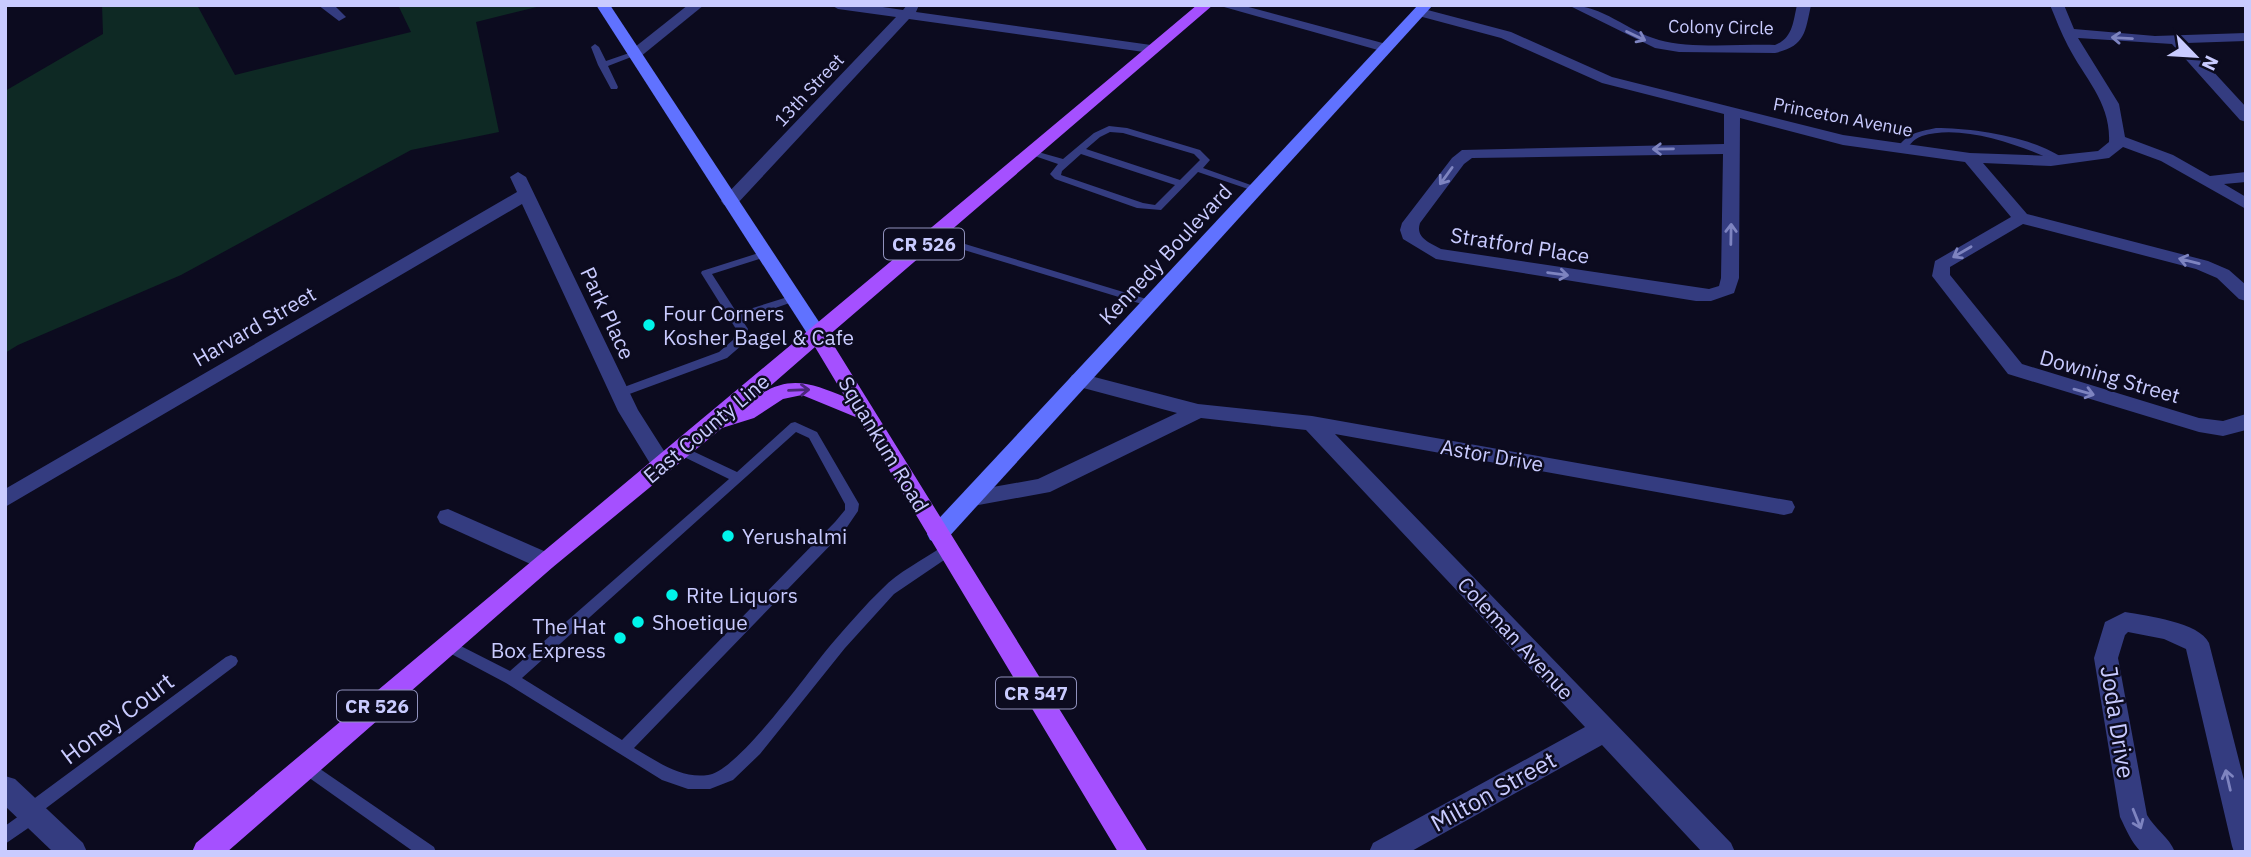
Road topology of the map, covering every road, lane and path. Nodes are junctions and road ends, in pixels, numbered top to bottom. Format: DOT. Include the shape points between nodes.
graph roads {
  1 [pos="325,5"];
  2 [pos="603,5"];
  3 [pos="697,5"];
  4 [pos="838,5"];
  5 [pos="1206,5"];
  6 [pos="1224,5"];
  7 [pos="1575,5"];
  8 [pos="1804,5"];
  9 [pos="2057,5"];
  10 [pos="1423,8"];
  11 [pos="910,10"];
  12 [pos="339,17"];
  13 [pos="2069,33"];
  14 [pos="2246,37"];
  15 [pos="2176,40"];
  16 [pos="595,47"];
  17 [pos="1385,48"];
  18 [pos="1152,49"];
  19 [pos="635,54"];
  20 [pos="602,65"];
  21 [pos="614,87"];
  22 [pos="1732,114"];
  23 [pos="2246,117"];
  24 [pos="2118,140"];
  25 [pos="1731,149"];
  26 [pos="1901,149"];
  27 [pos="1079,150"];
  28 [pos="1031,153"];
  29 [pos="1970,158"];
  30 [pos="2062,161"];
  31 [pos="1065,163"];
  32 [pos="1197,169"];
  33 [pos="2246,177"];
  34 [pos="2210,181"];
  35 [pos="1182,184"];
  36 [pos="522,186"];
  37 [pos="1257,189"];
  38 [pos="730,201"];
  39 [pos="2246,204"];
  40 [pos="2021,218"];
  41 [pos="932,237"];
  42 [pos="765,254"];
  43 [pos="2246,295"];
  44 [pos="794,298"];
  45 [pos="1149,303"];
  46 [pos="735,318"];
  47 [pos="817,334"];
  48 [pos="1079,380"];
  49 [pos="620,393"];
  50 [pos="1198,411"];
  51 [pos="865,413"];
  52 [pos="2246,421"];
  53 [pos="714,422"];
  54 [pos="1312,423"];
  55 [pos="671,458"];
  56 [pos="738,478"];
  57 [pos="973,498"];
  58 [pos="5,499"];
  59 [pos="1784,507"];
  60 [pos="448,517"];
  61 [pos="943,542"];
  62 [pos="545,561"];
  63 [pos="447,645"];
  64 [pos="231,661"];
  65 [pos="511,679"];
  66 [pos="1604,731"];
  67 [pos="623,749"];
  68 [pos="307,767"];
  69 [pos="5,788"];
  70 [pos="32,813"];
  71 [pos="5,836"];
  72 [pos="2246,846"];
  73 [pos="73,852"];
  74 [pos="206,852"];
  75 [pos="428,852"];
  76 [pos="1134,852"];
  77 [pos="1383,852"];
  78 [pos="1721,852"];
  79 [pos="2161,852"];
  1 -- 12 [label="street"];
  2 -- 19 [label="street, Squankum Road / CR 547"];
  3 -- 19 [label="street"];
  4 -- 11 [label="street"];
  5 -- 18 [label="main road, East County Line / CR 526"];
  6 -- 17 [label="street"];
  7 -- 8 [label="street, Colony Circle, one-way" via="1655,44 1775,49 1795,41"];
  9 -- 13 [label="street"];
  10 -- 17 [label="street, Kennedy Boulevard"];
  10 -- 22 [label="street, Princeton Avenue" via="1506,35 1607,80"];
  11 -- 18 [label="street"];
  11 -- 38 [label="street, 13th Street"];
  15 -- 13 [label="street, one-way"];
  13 -- 24 [label="street" via="2114,108"];
  14 -- 15 [label="street"];
  15 -- 23 [label="street"];
  16 -- 20 [label="lane"];
  17 -- 37 [label="street, Kennedy Boulevard"];
  18 -- 28 [label="main road, East County Line / CR 526"];
  19 -- 20 [label="lane"];
  19 -- 38 [label="street, Squankum Road / CR 547"];
  20 -- 21 [label="lane"];
  22 -- 25 [label="street, Stratford Place"];
  22 -- 26 [label="street, Princeton Avenue"];
  24 -- 30 [label="street, Princeton Avenue" via="2103,155"];
  24 -- 34 [label="street"];
  25 -- 25 [label="street, Stratford Place, one-way" via="1468,153 1458,160 1409,230 1412,239 1426,250 1458,259 1696,295 1722,293 1730,278"];
  26 -- 29 [label="street, Princeton Avenue"];
  26 -- 30 [label="lane" via="1911,135 1948,131 2016,142"];
  27 -- 31 [label="lane"];
  27 -- 32 [label="lane" via="1102,131 1115,129 1197,152 1205,160"];
  27 -- 35 [label="lane"];
  28 -- 31 [label="lane"];
  28 -- 41 [label="main road, East County Line / CR 526"];
  29 -- 30 [label="street, Princeton Avenue"];
  29 -- 40 [label="street"];
  31 -- 35 [label="lane" via="1055,174 1065,181 1149,208 1162,205"];
  32 -- 35 [label="lane"];
  32 -- 37 [label="lane"];
  33 -- 34 [label="street"];
  34 -- 39 [label="street"];
  36 -- 49 [label="street, Park Place"];
  36 -- 58 [label="street, Harvard Street"];
  37 -- 45 [label="street, Kennedy Boulevard"];
  38 -- 42 [label="street, Squankum Road / CR 547"];
  43 -- 40 [label="street, one-way" via="2223,274 2202,265"];
  40 -- 52 [label="street, Downing Street, one-way" via="1941,265 1940,270 2015,369 2199,425 2219,429"];
  41 -- 45 [label="lane"];
  41 -- 47 [label="main road, East County Line / CR 526"];
  42 -- 44 [label="street, Squankum Road / CR 547"];
  42 -- 46 [label="lane" via="706,273"];
  44 -- 46 [label="lane"];
  44 -- 47 [label="street, Squankum Road / CR 547"];
  45 -- 48 [label="street, Kennedy Boulevard"];
  46 -- 49 [label="lane" via="743,329 738,342 723,355"];
  47 -- 51 [label="main road, Squankum Road / CR 547"];
  47 -- 53 [label="main road, East County Line / CR 526"];
  48 -- 50 [label="street, Astor Drive"];
  48 -- 57 [label="street, Kennedy Boulevard"];
  49 -- 55 [label="street, Park Place"];
  50 -- 54 [label="street, Astor Drive"];
  50 -- 57 [label="street" via="1042,486"];
  53 -- 51 [label="main road, one-way" via="747,413 777,393 804,388"];
  51 -- 61 [label="main road, Squankum Road / CR 547"];
  53 -- 55 [label="main road, East County Line / CR 526"];
  54 -- 59 [label="street, Astor Drive"];
  54 -- 66 [label="street, Coleman Avenue"];
  55 -- 56 [label="lane"];
  55 -- 62 [label="main road, East County Line / CR 526"];
  56 -- 65 [label="lane"];
  56 -- 67 [label="lane" via="795,426 813,435 852,503 851,511"];
  57 -- 61 [label="street, Kennedy Boulevard"];
  60 -- 62 [label="street"];
  61 -- 67 [label="lane" via="889,590 755,749 727,775 710,782 688,782"];
  61 -- 76 [label="main road, Squankum Road / CR 547"];
  62 -- 63 [label="main road, East County Line / CR 526"];
  63 -- 65 [label="lane"];
  63 -- 68 [label="main road, East County Line / CR 526"];
  64 -- 70 [label="lane, Honey Court"];
  65 -- 67 [label="lane"];
  66 -- 77 [label="street, Milton Street"];
  66 -- 78 [label="street, Coleman Avenue"];
  68 -- 74 [label="main road, East County Line / CR 526"];
  68 -- 75 [label="lane"];
  69 -- 70 [label="street"];
  70 -- 71 [label="lane"];
  70 -- 73 [label="street"];
  72 -- 79 [label="street, Joda Drive, one-way" via="2197,643 2168,630 2125,622 2114,629 2106,658 2134,817 2144,836"];
}
